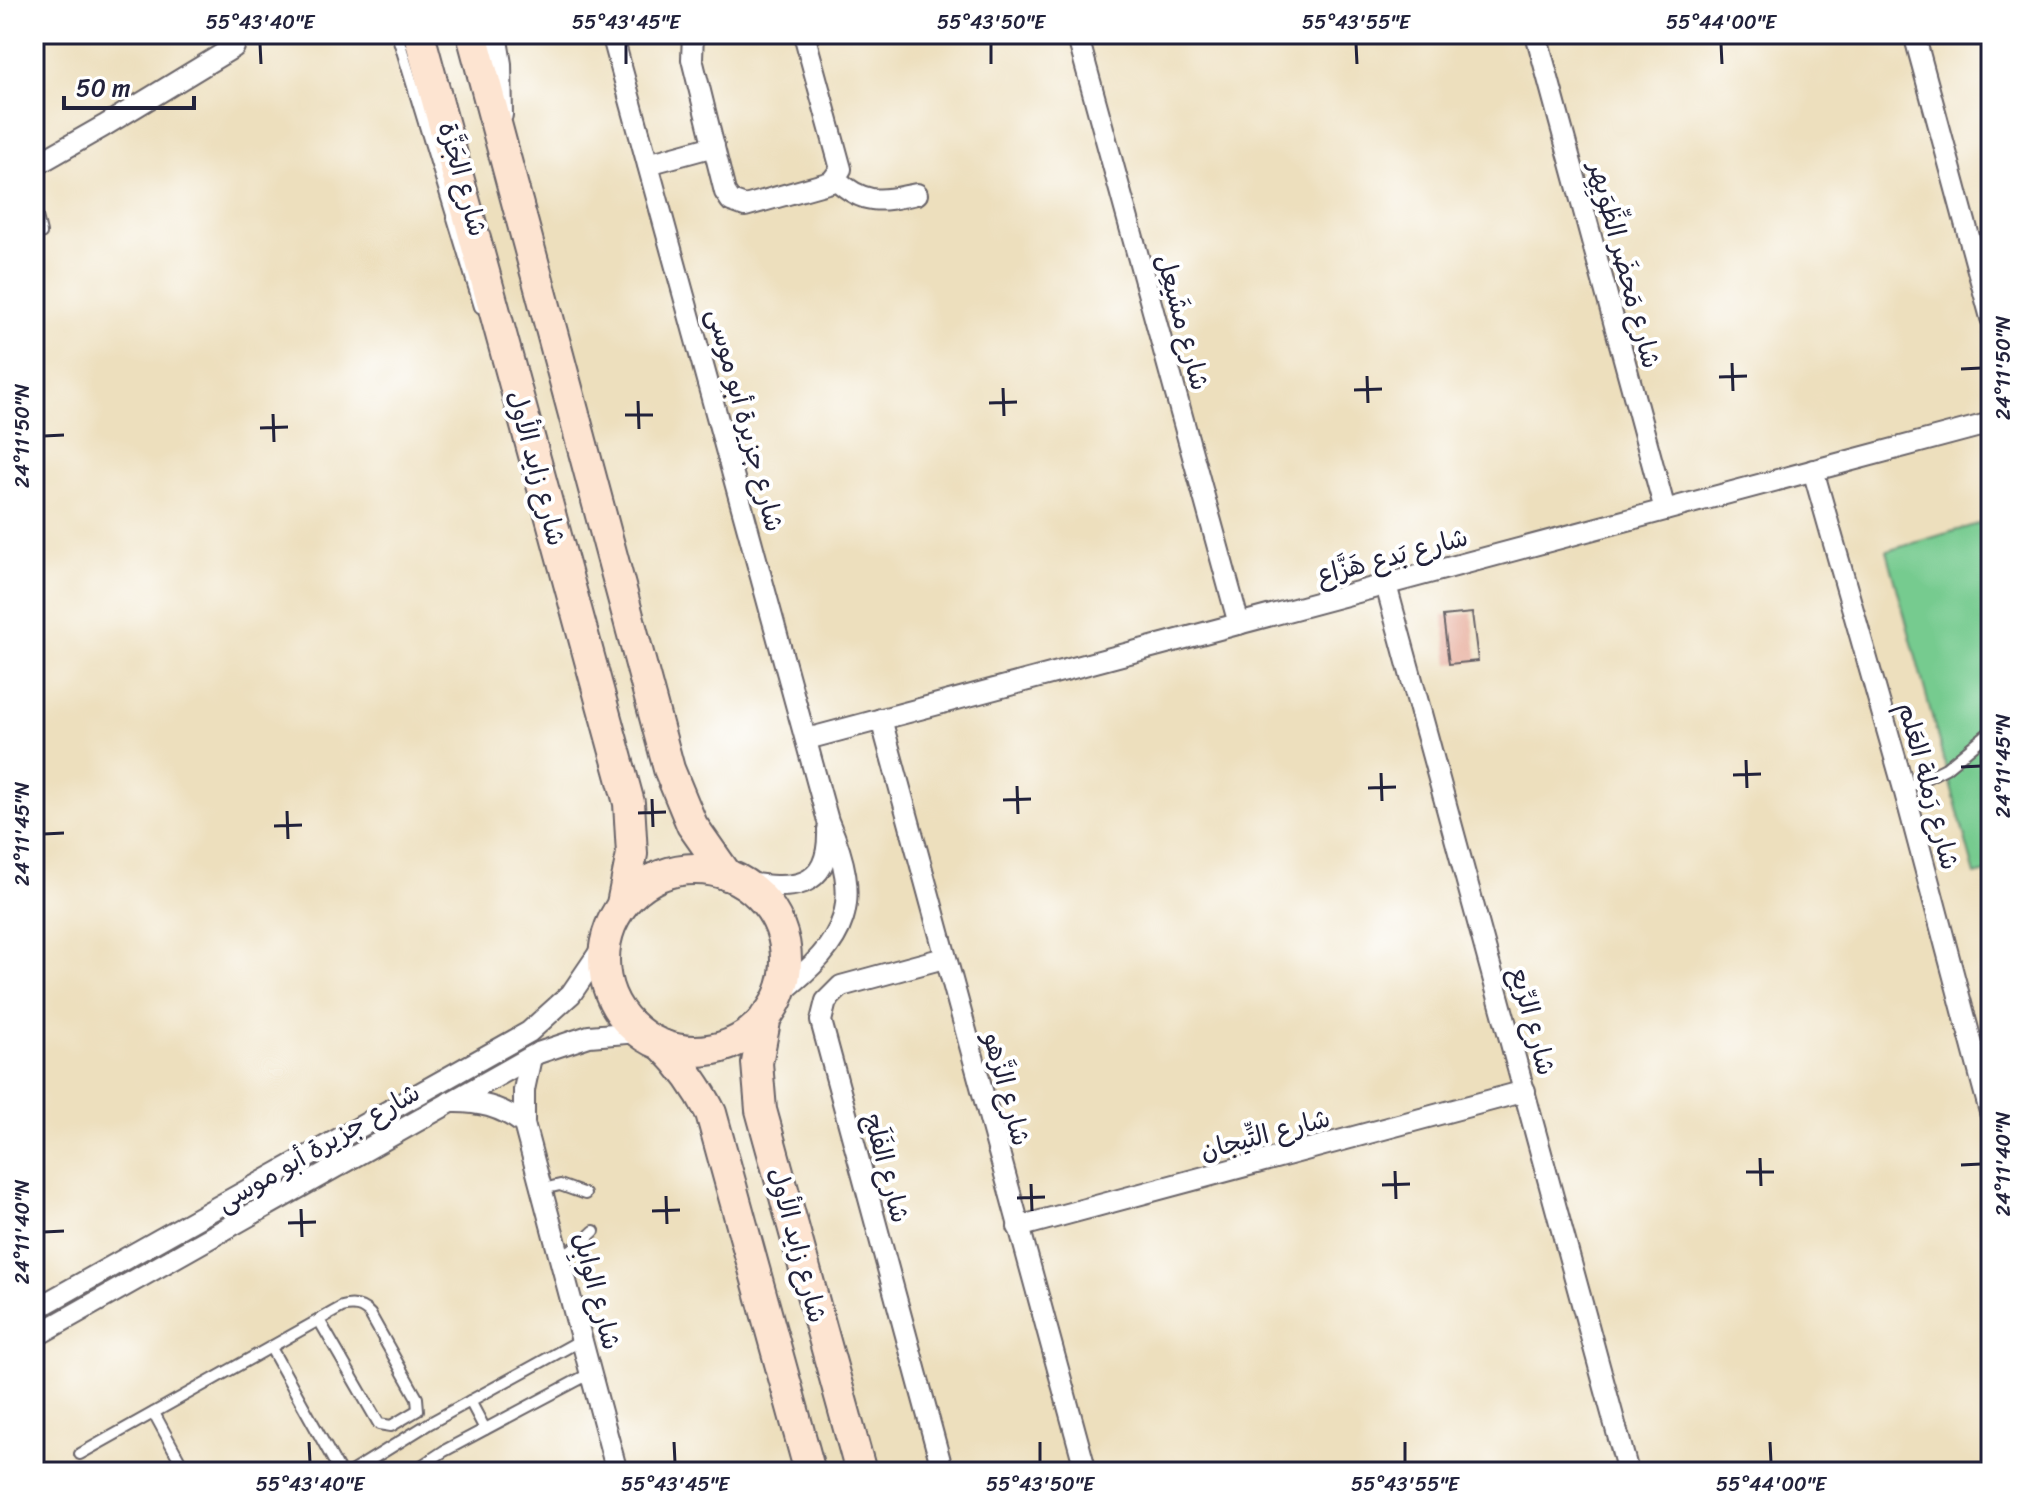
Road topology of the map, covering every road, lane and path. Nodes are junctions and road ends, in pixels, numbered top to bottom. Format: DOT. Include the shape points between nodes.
graph roads {
  1 [pos="397,34"];
  2 [pos="419,34"];
  3 [pos="472,34"];
  4 [pos="496,34"];
  5 [pos="612,34"];
  6 [pos="693,34"];
  7 [pos="804,34"];
  8 [pos="1077,34"];
  9 [pos="1536,34"];
  10 [pos="1914,34"];
  11 [pos="234,47"];
  12 [pos="499,135"];
  13 [pos="714,146"];
  14 [pos="648,164"];
  15 [pos="34,166"];
  16 [pos="836,179"];
  17 [pos="917,194"];
  18 [pos="34,204"];
  19 [pos="34,237"];
  20 [pos="1991,318"];
  21 [pos="499,330"];
  22 [pos="1991,423"];
  23 [pos="1813,470"];
  24 [pos="1665,510"];
  25 [pos="1386,585"];
  26 [pos="1239,624"];
  27 [pos="881,719"];
  28 [pos="1991,731"];
  29 [pos="807,739"];
  30 [pos="1904,789"];
  31 [pos="828,821"];
  32 [pos="734,878"];
  33 [pos="622,904"];
  34 [pos="603,947"];
  35 [pos="944,958"];
  36 [pos="773,1005"];
  37 [pos="650,1038"];
  38 [pos="531,1057"];
  39 [pos="1525,1091"];
  40 [pos="450,1102"];
  41 [pos="1991,1116"];
  42 [pos="524,1124"];
  43 [pos="543,1189"];
  44 [pos="585,1194"];
  45 [pos="1018,1227"];
  46 [pos="594,1231"];
  47 [pos="561,1256"];
  48 [pos="34,1310"];
  49 [pos="319,1320"];
  50 [pos="34,1337"];
  51 [pos="583,1339"];
  52 [pos="271,1348"];
  53 [pos="591,1373"];
  54 [pos="470,1401"];
  55 [pos="154,1413"];
  56 [pos="485,1429"];
  57 [pos="80,1454"];
  58 [pos="186,1472"];
  59 [pos="340,1472"];
  60 [pos="351,1472"];
  61 [pos="412,1472"];
  62 [pos="617,1472"];
  63 [pos="810,1472"];
  64 [pos="861,1472"];
  65 [pos="943,1472"];
  66 [pos="1086,1472"];
  67 [pos="1628,1472"];
  1 -- 21 [label="lane, شارع الجَزَّة" via="474,294"];
  2 -- 21 [label="main road, شارع زايد الأول"];
  3 -- 12 [label="main road, شارع زايد الأول"];
  4 -- 12 [label="street" via="503,82"];
  5 -- 14 [label="street, شارع جزيرة أبو موسى"];
  6 -- 13 [label="street" via="692,59"];
  7 -- 16 [label="street" via="841,163"];
  8 -- 26 [label="street, شارع مشَيعِل"];
  9 -- 24 [label="street, شارع مَحضَر الظِّوَيِهِر"];
  10 -- 20 [label="street"];
  11 -- 15 [label="street"];
  12 -- 32 [label="main road, شارع زايد الأول" via="669,769 692,825"];
  13 -- 14 [label="street"];
  13 -- 16 [label="street" via="725,192 740,205"];
  14 -- 29 [label="street, شارع جزيرة أبو موسى"];
  16 -- 17 [label="street" via="854,194 880,202"];
  18 -- 19 [label="lane" via="41,233"];
  21 -- 33 [label="main road, شارع زايد الأول" via="629,803 632,854"];
  22 -- 23 [label="street, شارع بَدع هَزَّاع"];
  23 -- 24 [label="street, شارع بَدع هَزَّاع"];
  23 -- 30 [label="street, شارع رَملة العَلم"];
  24 -- 25 [label="street, شارع بَدع هَزَّاع"];
  25 -- 26 [label="street, شارع بَدع هَزَّاع"];
  25 -- 39 [label="street, شارع الرِّيع"];
  26 -- 27 [label="street, شارع بَدع هَزَّاع"];
  27 -- 29 [label="street, شارع بَدع هَزَّاع"];
  27 -- 35 [label="street, شارع الزَّهو"];
  28 -- 30 [label="lane" via="1946,768"];
  29 -- 31 [label="street, شارع جزيرة أبو موسى"];
  30 -- 41 [label="street, شارع رَملة العَلم"];
  31 -- 32 [label="street, شارع جزيرة أبو موسى" via="825,861 809,881 772,887"];
  31 -- 36 [label="street, شارع جزيرة أبو موسى" via="846,872 843,915 822,958"];
  32 -- 33 [label="main road" via="694,869 662,875"];
  32 -- 36 [label="main road" via="763,900 783,937 786,966"];
  33 -- 34 [label="main road"];
  34 -- 37 [label="main road" via="610,994 627,1021"];
  34 -- 48 [label="street, شارع جزيرة أبو موسى" via="571,994 529,1032"];
  35 -- 45 [label="street, شارع الزَّهو"];
  35 -- 65 [label="street, شارع الفَلَج" via="841,986 826,1001 821,1021"];
  36 -- 37 [label="main road" via="755,1028 726,1045 694,1051"];
  36 -- 64 [label="main road, شارع زايد الأول" via="757,1063 761,1110"];
  37 -- 38 [label="street, شارع جزيرة أبو موسى" via="589,1036"];
  37 -- 63 [label="main road, شارع زايد الأول" via="682,1065 711,1113"];
  38 -- 40 [label="street, شارع جزيرة أبو موسى"];
  38 -- 42 [label="street, شارع الوابِل"];
  39 -- 45 [label="street, شارع التِّيجان"];
  39 -- 67 [label="street, شارع الرِّيع"];
  40 -- 42 [label="street" via="482,1103"];
  40 -- 50 [label="street, شارع جزيرة أبو موسى"];
  42 -- 43 [label="street, شارع الوابِل"];
  43 -- 44 [label="lane" via="560,1185"];
  43 -- 47 [label="street, شارع الوابِل"];
  45 -- 66 [label="street, شارع الزَّهو"];
  46 -- 47 [label="lane"];
  47 -- 51 [label="street, شارع الوابِل"];
  49 -- 49 [label="lane" via="379,1424 391,1426 418,1410 417,1398 365,1309 351,1305"];
  49 -- 52 [label="lane"];
  51 -- 53 [label="street, شارع الوابِل"];
  51 -- 54 [label="lane"];
  52 -- 55 [label="lane"];
  52 -- 59 [label="lane"];
  53 -- 56 [label="lane"];
  53 -- 62 [label="street, شارع الوابِل"];
  54 -- 56 [label="lane"];
  54 -- 60 [label="lane"];
  55 -- 57 [label="lane"];
  55 -- 58 [label="lane"];
  56 -- 61 [label="lane"];
}
